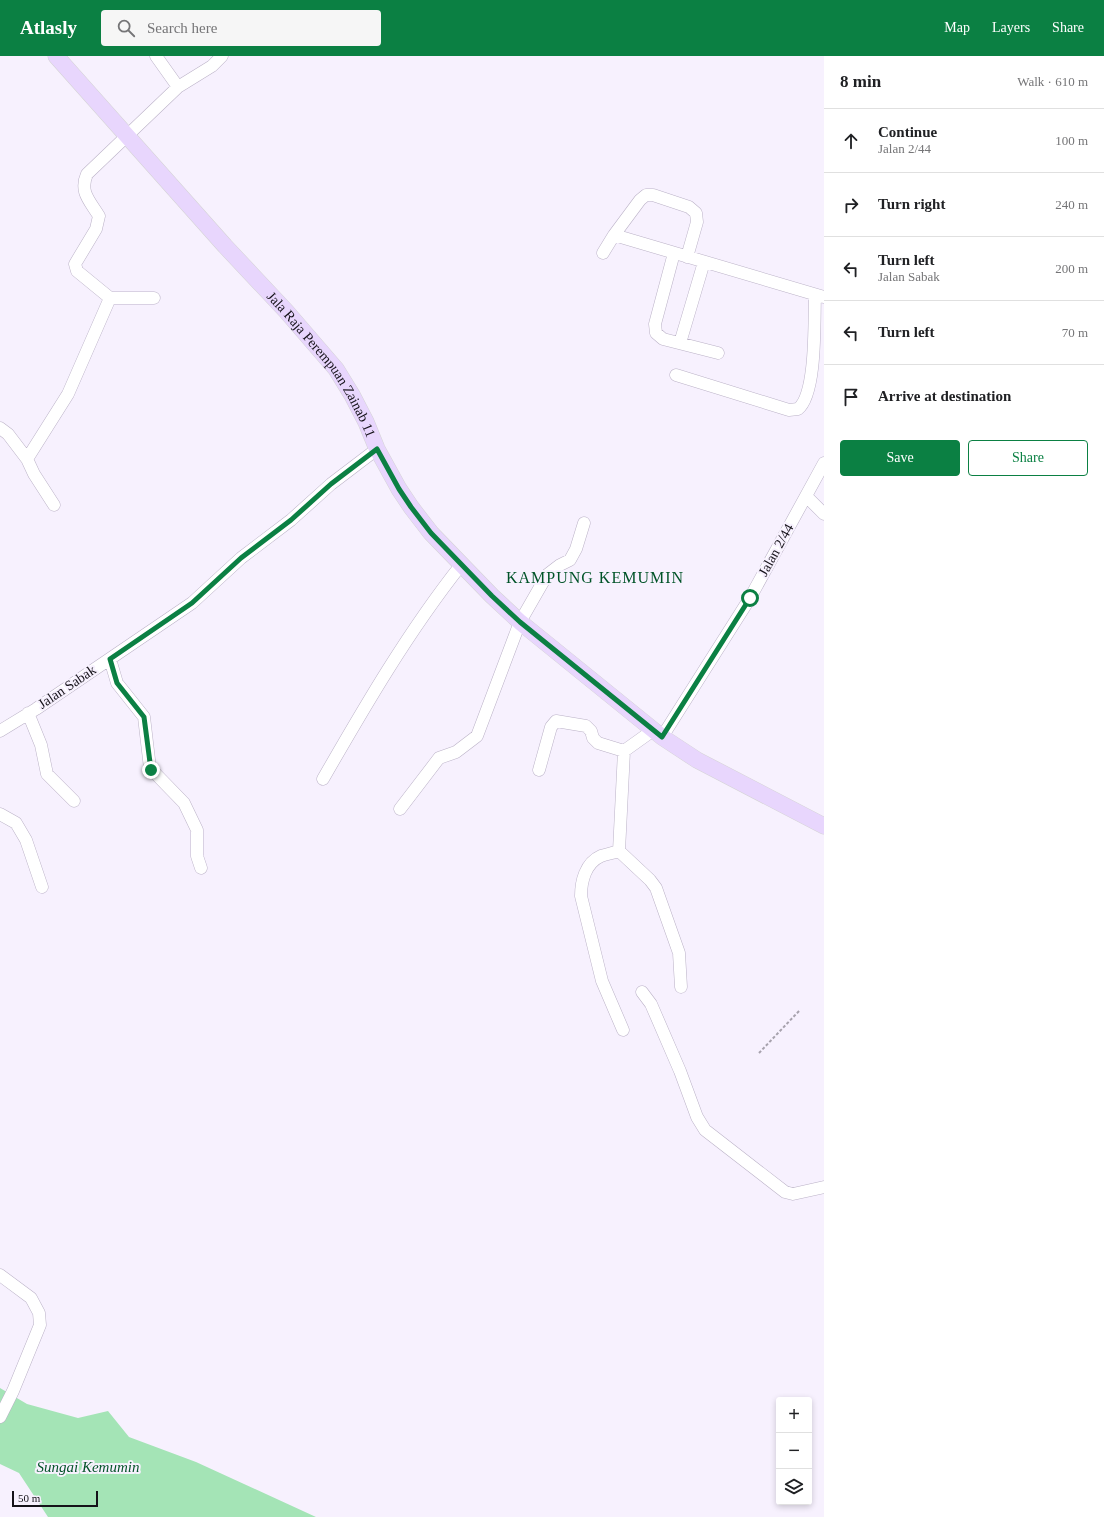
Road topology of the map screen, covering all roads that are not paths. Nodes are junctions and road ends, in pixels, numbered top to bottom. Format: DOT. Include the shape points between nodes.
graph roads {
  1 [pos="56,56"];
  2 [pos="156,56"];
  3 [pos="222,56"];
  4 [pos="178,87"];
  5 [pos="127,135"];
  6 [pos="614,236"];
  7 [pos="603,253"];
  8 [pos="674,253"];
  9 [pos="687,257"];
  10 [pos="704,262"];
  11 [pos="820,296"];
  12 [pos="110,298"];
  13 [pos="154,298"];
  14 [pos="680,343"];
  15 [pos="718,353"];
  16 [pos="676,375"];
  17 [pos="0,428"];
  18 [pos="377,449"];
  19 [pos="27,459"];
  20 [pos="824,464"];
  21 [pos="806,496"];
  22 [pos="54,505"];
  23 [pos="824,514"];
  24 [pos="584,523"];
  25 [pos="461,565"];
  26 [pos="520,622"];
  27 [pos="110,659"];
  28 [pos="28,713"];
  29 [pos="0,731"];
  30 [pos="657,734"];
  31 [pos="624,751"];
  32 [pos="539,770"];
  33 [pos="323,779"];
  34 [pos="74,801"];
  35 [pos="400,809"];
  36 [pos="0,814"];
  37 [pos="824,826"];
  38 [pos="619,851"];
  39 [pos="201,868"];
  40 [pos="42,888"];
  41 [pos="681,987"];
  42 [pos="642,992"];
  43 [pos="623,1030"];
  44 [pos="824,1187"];
  45 [pos="0,1275"];
  46 [pos="0,1417"];
  1 -- 5 [label="main road, Jala Raja Perempuan Zainab 11"];
  2 -- 4 [label="street"];
  3 -- 4 [label="street" via="212,66"];
  4 -- 5 [label="street"];
  5 -- 12 [label="street" via="87,174 83,187 99,216 96,229 75,264 77,271"];
  5 -- 18 [label="main road, Jala Raja Perempuan Zainab 11" via="336,369 366,422"];
  6 -- 7 [label="street"];
  6 -- 8 [label="street"];
  6 -- 9 [label="street" via="640,200 646,195 653,195 689,207 696,213 697,222"];
  8 -- 9 [label="street"];
  8 -- 14 [label="street" via="654,329 659,337"];
  9 -- 10 [label="street"];
  10 -- 11 [label="street"];
  10 -- 14 [label="street"];
  11 -- 16 [label="street" via="811,378 804,402 798,409 788,410"];
  12 -- 13 [label="street"];
  12 -- 19 [label="street" via="68,394"];
  14 -- 15 [label="street"];
  17 -- 19 [label="street" via="8,434"];
  18 -- 25 [label="main road, Jala Raja Perempuan Zainab 11" via="411,507"];
  18 -- 27 [label="street, Jalan Sabak" via="241,558 192,603"];
  19 -- 22 [label="street"];
  20 -- 21 [label="street, Jalan 2/44"];
  21 -- 23 [label="street"];
  21 -- 30 [label="street, Jalan 2/44" via="750,598"];
  24 -- 26 [label="street" via="570,560 547,575"];
  25 -- 26 [label="main road, Jala Raja Perempuan Zainab 11"];
  25 -- 33 [label="street" via="398,655"];
  26 -- 30 [label="main road, Jala Raja Perempuan Zainab 11"];
  26 -- 35 [label="street" via="477,736 456,752 439,758"];
  27 -- 28 [label="street, Jalan Sabak"];
  27 -- 39 [label="street" via="117,683 144,717 150,768 184,803 197,830 197,856"];
  28 -- 29 [label="street, Jalan Sabak"];
  28 -- 34 [label="street" via="41,744 47,774"];
  30 -- 31 [label="street"];
  30 -- 37 [label="main road, Jala Raja Perempuan Zainab 11" via="697,760"];
  31 -- 32 [label="street" via="598,743 586,726 556,721 551,727"];
  31 -- 38 [label="street"];
  36 -- 40 [label="street" via="16,823 26,840"];
  38 -- 41 [label="street" via="656,888 679,953"];
  38 -- 43 [label="street" via="600,856 593,862 586,871 581,885 581,896 602,981"];
  42 -- 44 [label="street" via="651,1004 697,1118 705,1130 785,1192 793,1194"];
  45 -- 46 [label="street" via="30,1298 39,1313 40,1325"];
}
